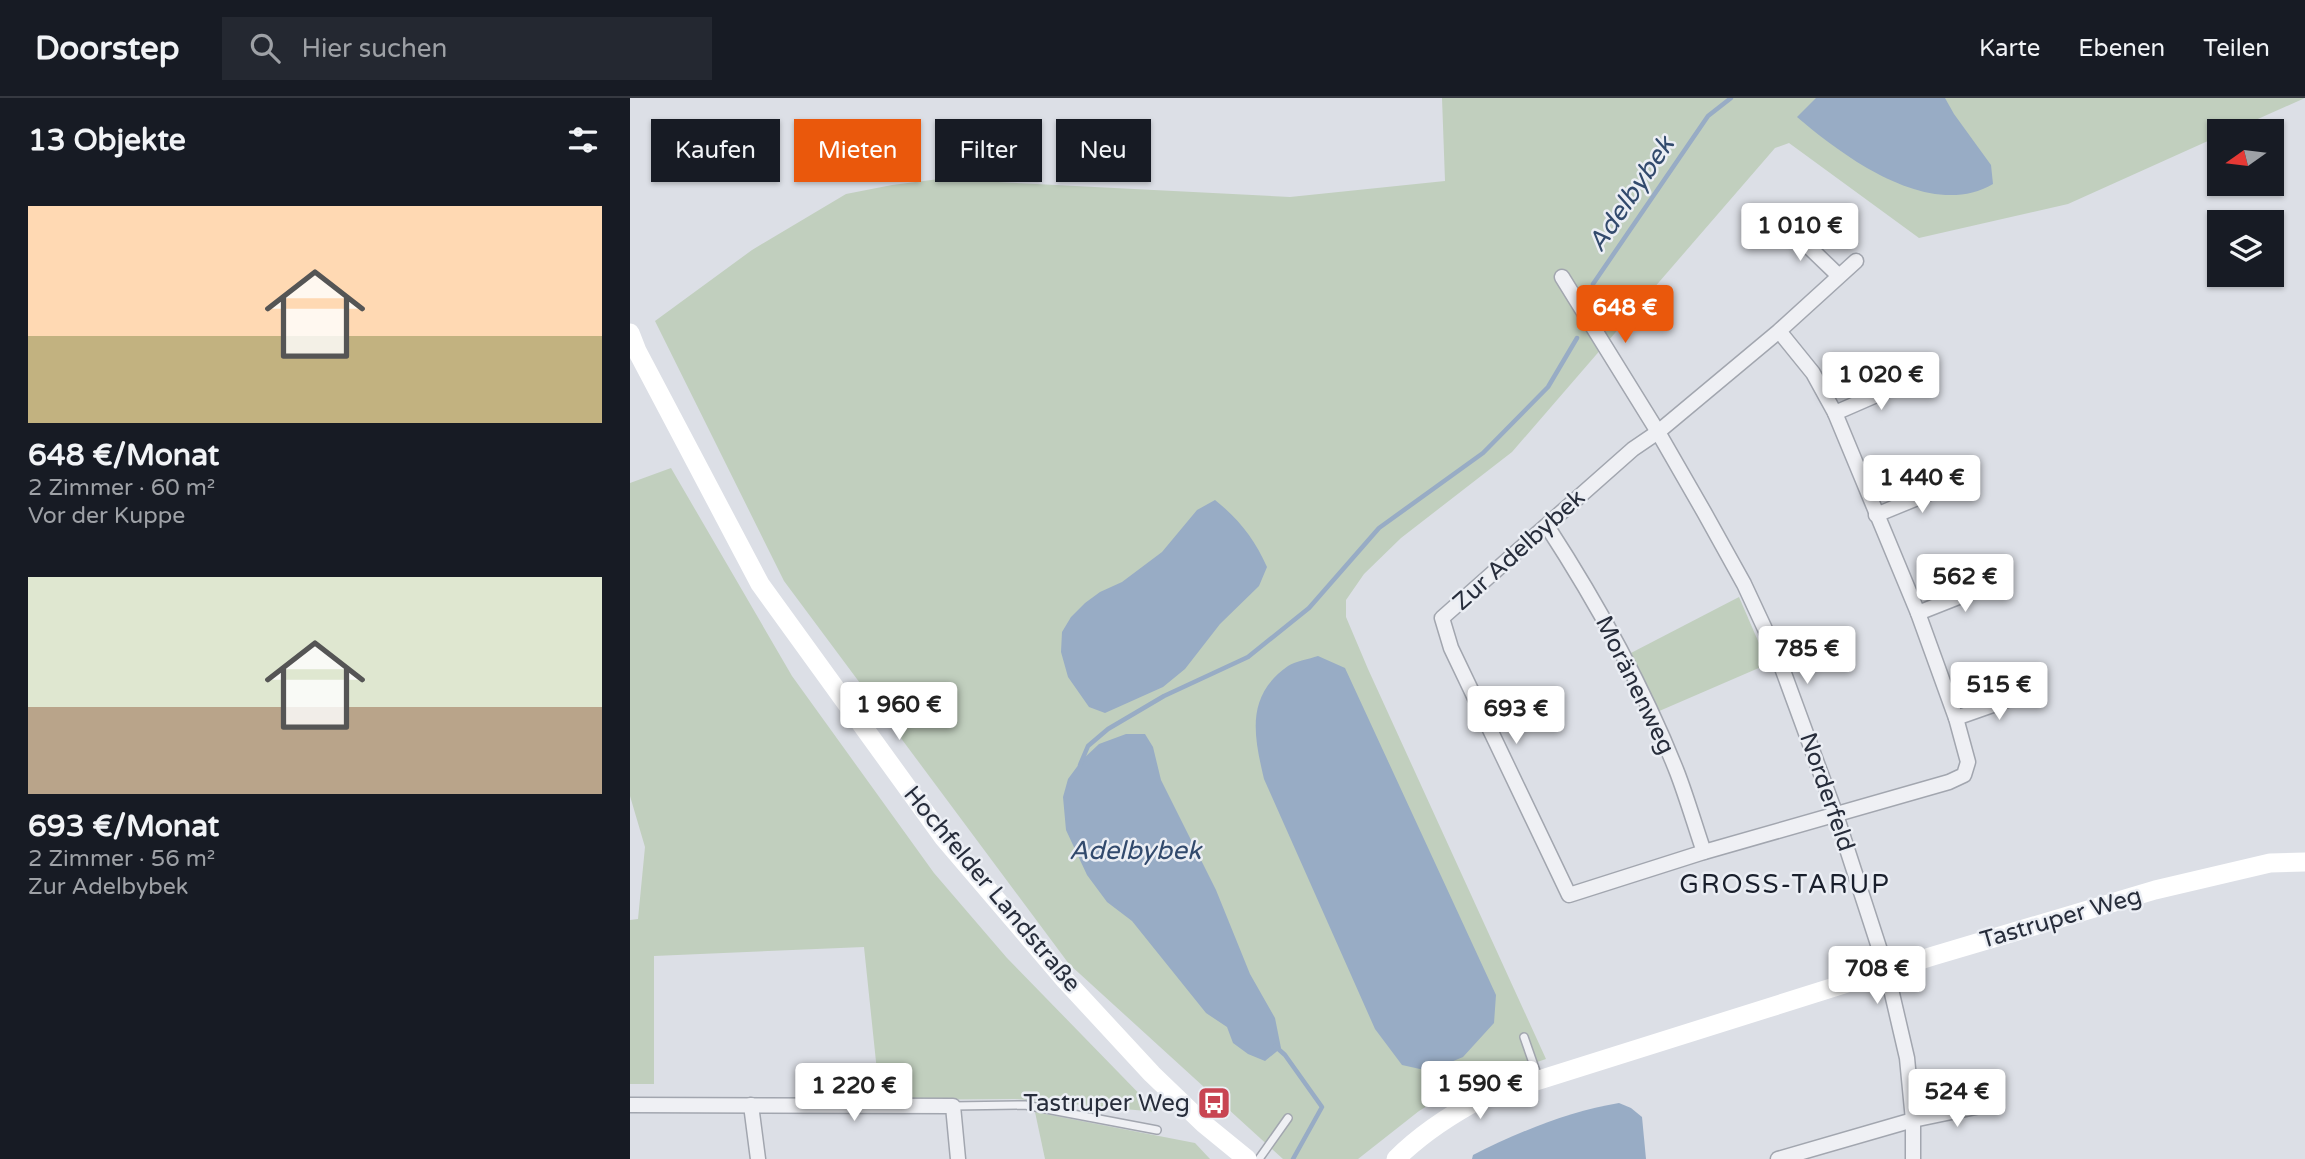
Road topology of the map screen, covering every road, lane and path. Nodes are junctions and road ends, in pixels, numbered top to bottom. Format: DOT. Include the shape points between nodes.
graph roads {
  1 [pos="1787,226"];
  2 [pos="1856,261"];
  3 [pos="1838,275"];
  4 [pos="1562,277"];
  5 [pos="1779,331"];
  6 [pos="630,333"];
  7 [pos="1913,379"];
  8 [pos="1835,413"];
  9 [pos="1658,432"];
  10 [pos="1954,483"];
  11 [pos="1876,514"];
  12 [pos="1547,526"];
  13 [pos="1999,581"];
  14 [pos="1918,613"];
  15 [pos="2030,692"];
  16 [pos="1956,718"];
  17 [pos="1836,815"];
  18 [pos="1704,852"];
  19 [pos="2305,862"];
  20 [pos="1887,972"];
  21 [pos="1524,1037"];
  22 [pos="1539,1080"];
  23 [pos="1995,1103"];
  24 [pos="630,1105"];
  25 [pos="751,1105"];
  26 [pos="954,1106"];
  27 [pos="1288,1118"];
  28 [pos="1913,1119"];
  29 [pos="1157,1129"];
  30 [pos="758,1159"];
  31 [pos="958,1159"];
  32 [pos="1247,1159"];
  33 [pos="1259,1159"];
  34 [pos="1396,1159"];
  35 [pos="1778,1159"];
  36 [pos="1913,1159"];
  1 -- 3 [label="street"];
  2 -- 3 [label="street, Zur Adelbybek"];
  3 -- 5 [label="street, Zur Adelbybek"];
  4 -- 9 [label="street, Norderfeld"];
  5 -- 8 [label="street" via="1813,373"];
  5 -- 9 [label="street, Zur Adelbybek"];
  6 -- 32 [label="main road, Hochfelder Landstraße" via="760,584 943,837 1152,1074"];
  7 -- 8 [label="street"];
  8 -- 11 [label="street"];
  9 -- 12 [label="street, Zur Adelbybek"];
  9 -- 17 [label="street, Norderfeld" via="1744,584 1778,657"];
  10 -- 11 [label="street"];
  11 -- 14 [label="street"];
  12 -- 18 [label="street, Moränenweg" via="1616,642 1651,713"];
  12 -- 18 [label="street, Zur Adelbybek" via="1442,618 1451,648 1513,780 1569,895"];
  13 -- 14 [label="street"];
  14 -- 16 [label="street"];
  15 -- 16 [label="street"];
  16 -- 17 [label="street, Zur Adelbybek" via="1968,762 1964,775"];
  17 -- 18 [label="street, Zur Adelbybek"];
  17 -- 20 [label="street, Norderfeld"];
  19 -- 20 [label="main road, Tastruper Weg" via="2270,863 2155,890"];
  20 -- 22 [label="main road, Tastruper Weg"];
  20 -- 28 [label="street, Norderfeld" via="1907,1058"];
  21 -- 22 [label="lane"];
  22 -- 34 [label="main road, Tastruper Weg" via="1482,1098 1449,1115"];
  23 -- 28 [label="street"];
  24 -- 25 [label="street"];
  25 -- 26 [label="street"];
  25 -- 30 [label="street"];
  26 -- 29 [label="lane" via="1025,1105"];
  26 -- 31 [label="street"];
  27 -- 33 [label="lane"];
  28 -- 35 [label="street"];
  28 -- 36 [label="street, Norderfeld"];
}
